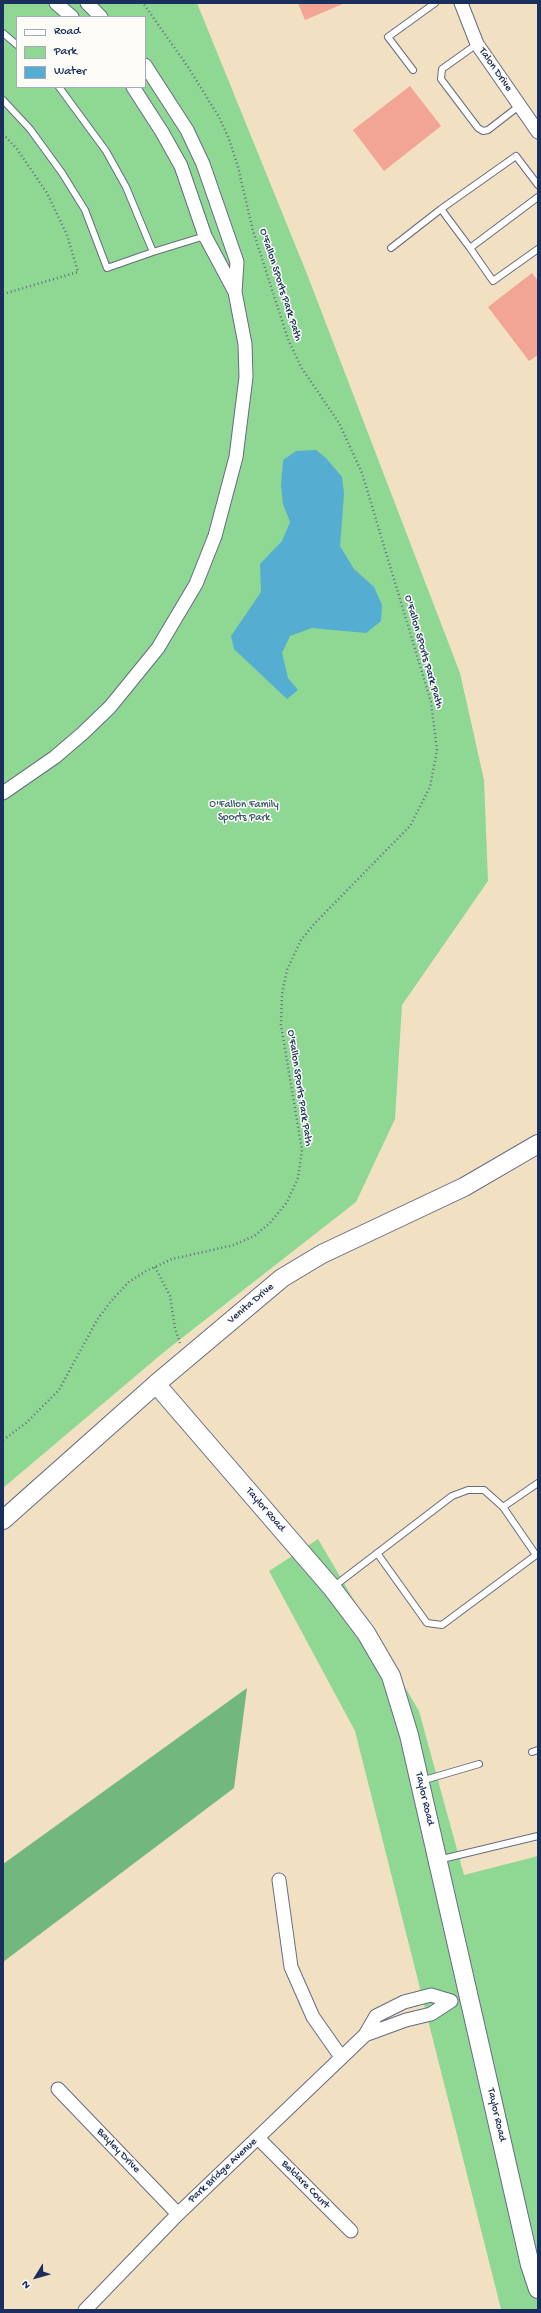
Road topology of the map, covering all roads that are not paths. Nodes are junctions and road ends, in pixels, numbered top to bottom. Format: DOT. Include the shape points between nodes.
graph roads {
  1 [pos="56,3"];
  2 [pos="87,3"];
  3 [pos="435,3"];
  4 [pos="461,3"];
  5 [pos="71,16"];
  6 [pos="100,16"];
  7 [pos="3,32"];
  8 [pos="477,44"];
  9 [pos="16,45"];
  10 [pos="146,68"];
  11 [pos="413,70"];
  12 [pos="60,88"];
  13 [pos="134,88"];
  14 [pos="3,100"];
  15 [pos="519,106"];
  16 [pos="538,132"];
  17 [pos="538,185"];
  18 [pos="538,197"];
  19 [pos="441,209"];
  20 [pos="205,236"];
  21 [pos="391,248"];
  22 [pos="470,248"];
  23 [pos="538,249"];
  24 [pos="153,252"];
  25 [pos="235,292"];
  26 [pos="3,793"];
  27 [pos="538,1144"];
  28 [pos="156,1384"];
  29 [pos="538,1483"];
  30 [pos="503,1508"];
  31 [pos="3,1520"];
  32 [pos="377,1553"];
  33 [pos="537,1556"];
  34 [pos="332,1588"];
  35 [pos="480,1764"];
  36 [pos="420,1781"];
  37 [pos="538,1836"];
  38 [pos="438,1860"];
  39 [pos="279,1880"];
  40 [pos="469,1995"];
  41 [pos="451,2001"];
  42 [pos="365,2035"];
  43 [pos="341,2057"];
  44 [pos="58,2089"];
  45 [pos="258,2138"];
  46 [pos="178,2214"];
  47 [pos="351,2231"];
  48 [pos="538,2289"];
  49 [pos="85,2310"];
  1 -- 5 [label="street"];
  2 -- 6 [label="street"];
  3 -- 11 [label="lane" via="388,37"];
  4 -- 8 [label="street, Talon Drive"];
  7 -- 9 [label="lane"];
  8 -- 15 [label="street, Talon Drive"];
  8 -- 15 [label="lane" via="442,69 441,79 478,128 483,131 488,130"];
  10 -- 25 [label="street" via="187,130 203,164 236,262"];
  12 -- 24 [label="lane" via="106,151 126,187"];
  13 -- 20 [label="street" via="180,166"];
  14 -- 24 [label="lane" via="30,130 62,173 85,210 107,268"];
  15 -- 16 [label="street, Talon Drive"];
  17 -- 19 [label="lane" via="516,156"];
  18 -- 22 [label="lane"];
  19 -- 21 [label="lane"];
  19 -- 22 [label="lane"];
  20 -- 24 [label="lane"];
  20 -- 25 [label="street"];
  22 -- 23 [label="lane" via="492,281"];
  25 -- 26 [label="street" via="245,344 246,378 242,417 227,498 216,536 196,584 158,648 110,707 55,756"];
  27 -- 28 [label="street, Venita Drive" via="464,1187 322,1254 282,1278"];
  28 -- 31 [label="street, Venita Drive"];
  28 -- 34 [label="street, Taylor Road"];
  29 -- 30 [label="lane"];
  30 -- 32 [label="lane" via="484,1490 468,1490 452,1496"];
  30 -- 33 [label="lane"];
  32 -- 33 [label="lane" via="427,1623 434,1625 442,1625"];
  32 -- 34 [label="lane"];
  34 -- 36 [label="street, Taylor Road" via="366,1633 391,1676"];
  35 -- 36 [label="lane"];
  36 -- 38 [label="street, Taylor Road"];
  37 -- 38 [label="lane"];
  38 -- 40 [label="street, Taylor Road"];
  39 -- 43 [label="street" via="291,1967 313,2017"];
  40 -- 41 [label="street, Park Bridge Avenue"];
  40 -- 48 [label="street, Taylor Road" via="530,2265"];
  41 -- 42 [label="street, Park Bridge Avenue" via="431,2014"];
  41 -- 42 [label="street, Park Bridge Avenue" via="430,1994 404,2002 376,2016"];
  42 -- 43 [label="street, Park Bridge Avenue"];
  43 -- 45 [label="street, Park Bridge Avenue"];
  44 -- 46 [label="street, Bayley Drive"];
  45 -- 46 [label="street, Park Bridge Avenue"];
  45 -- 47 [label="street, Belclare Court"];
  46 -- 49 [label="street, Park Bridge Avenue"];
}
